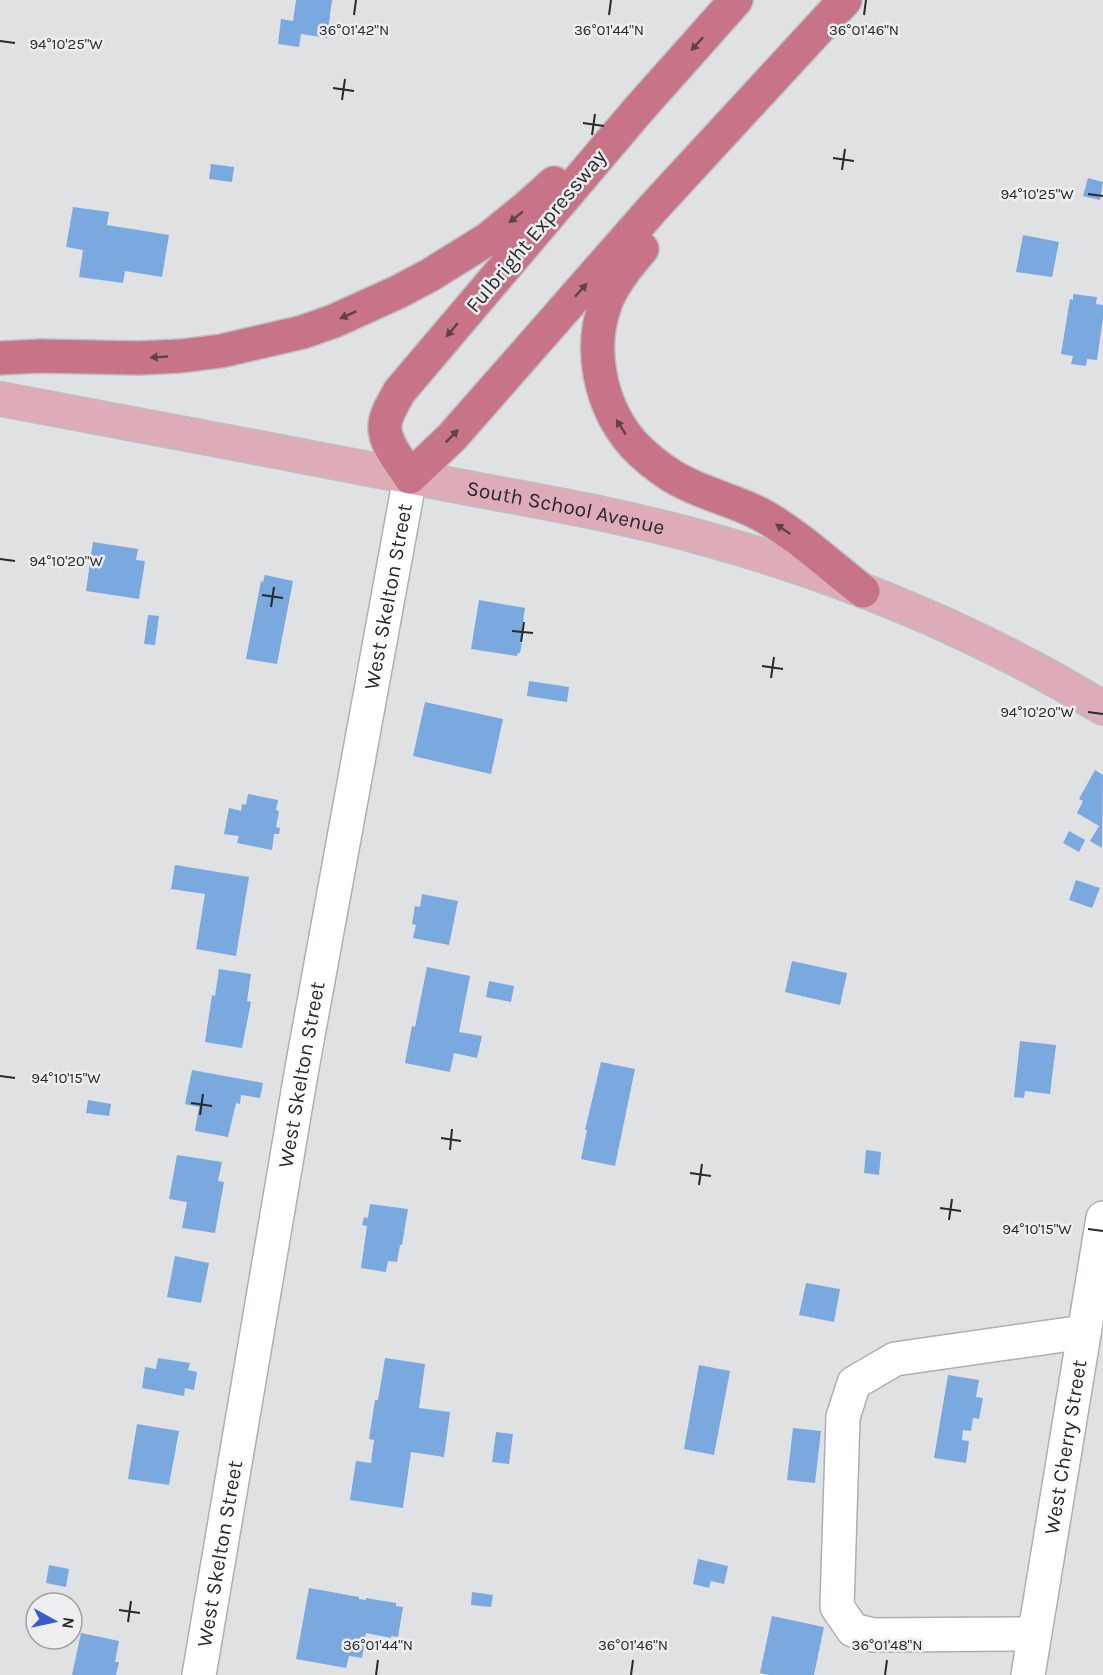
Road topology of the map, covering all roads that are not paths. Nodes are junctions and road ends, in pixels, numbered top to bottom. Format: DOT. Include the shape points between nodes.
graph roads {
  1 [pos="736,0"];
  2 [pos="845,0"];
  3 [pos="639,109"];
  4 [pos="0,358"];
  5 [pos="0,399"];
  6 [pos="410,477"];
  7 [pos="862,591"];
  8 [pos="1103,708"];
  9 [pos="1103,1218"];
  10 [pos="1084,1332"];
  11 [pos="1034,1634"];
  12 [pos="199,1675"];
  13 [pos="1028,1675"];
  1 -- 3 [label="highway, Fulbright Expressway, one-way"];
  6 -- 2 [label="highway, one-way" via="452,437 654,207"];
  7 -- 2 [label="highway, one-way" via="759,514 699,490 652,461 632,443 614,415 600,378 597,354 606,302 625,270"];
  3 -- 4 [label="highway, one-way" via="488,239 430,275 334,321 257,343 181,356"];
  3 -- 6 [label="highway, Fulbright Expressway, one-way" via="399,392 384,425 387,440"];
  5 -- 6 [label="main road, South School Avenue"];
  6 -- 7 [label="main road, South School Avenue" via="664,528 802,567"];
  6 -- 12 [label="street, West Skelton Street" via="302,1068"];
  7 -- 8 [label="main road, South School Avenue" via="942,624"];
  9 -- 10 [label="street, West Cherry Street"];
  10 -- 11 [label="street, West Cherry Street"];
  10 -- 11 [label="street" via="895,1359 854,1383 843,1417 837,1607 853,1630 873,1635"];
  11 -- 13 [label="street, West Cherry Street"];
}
